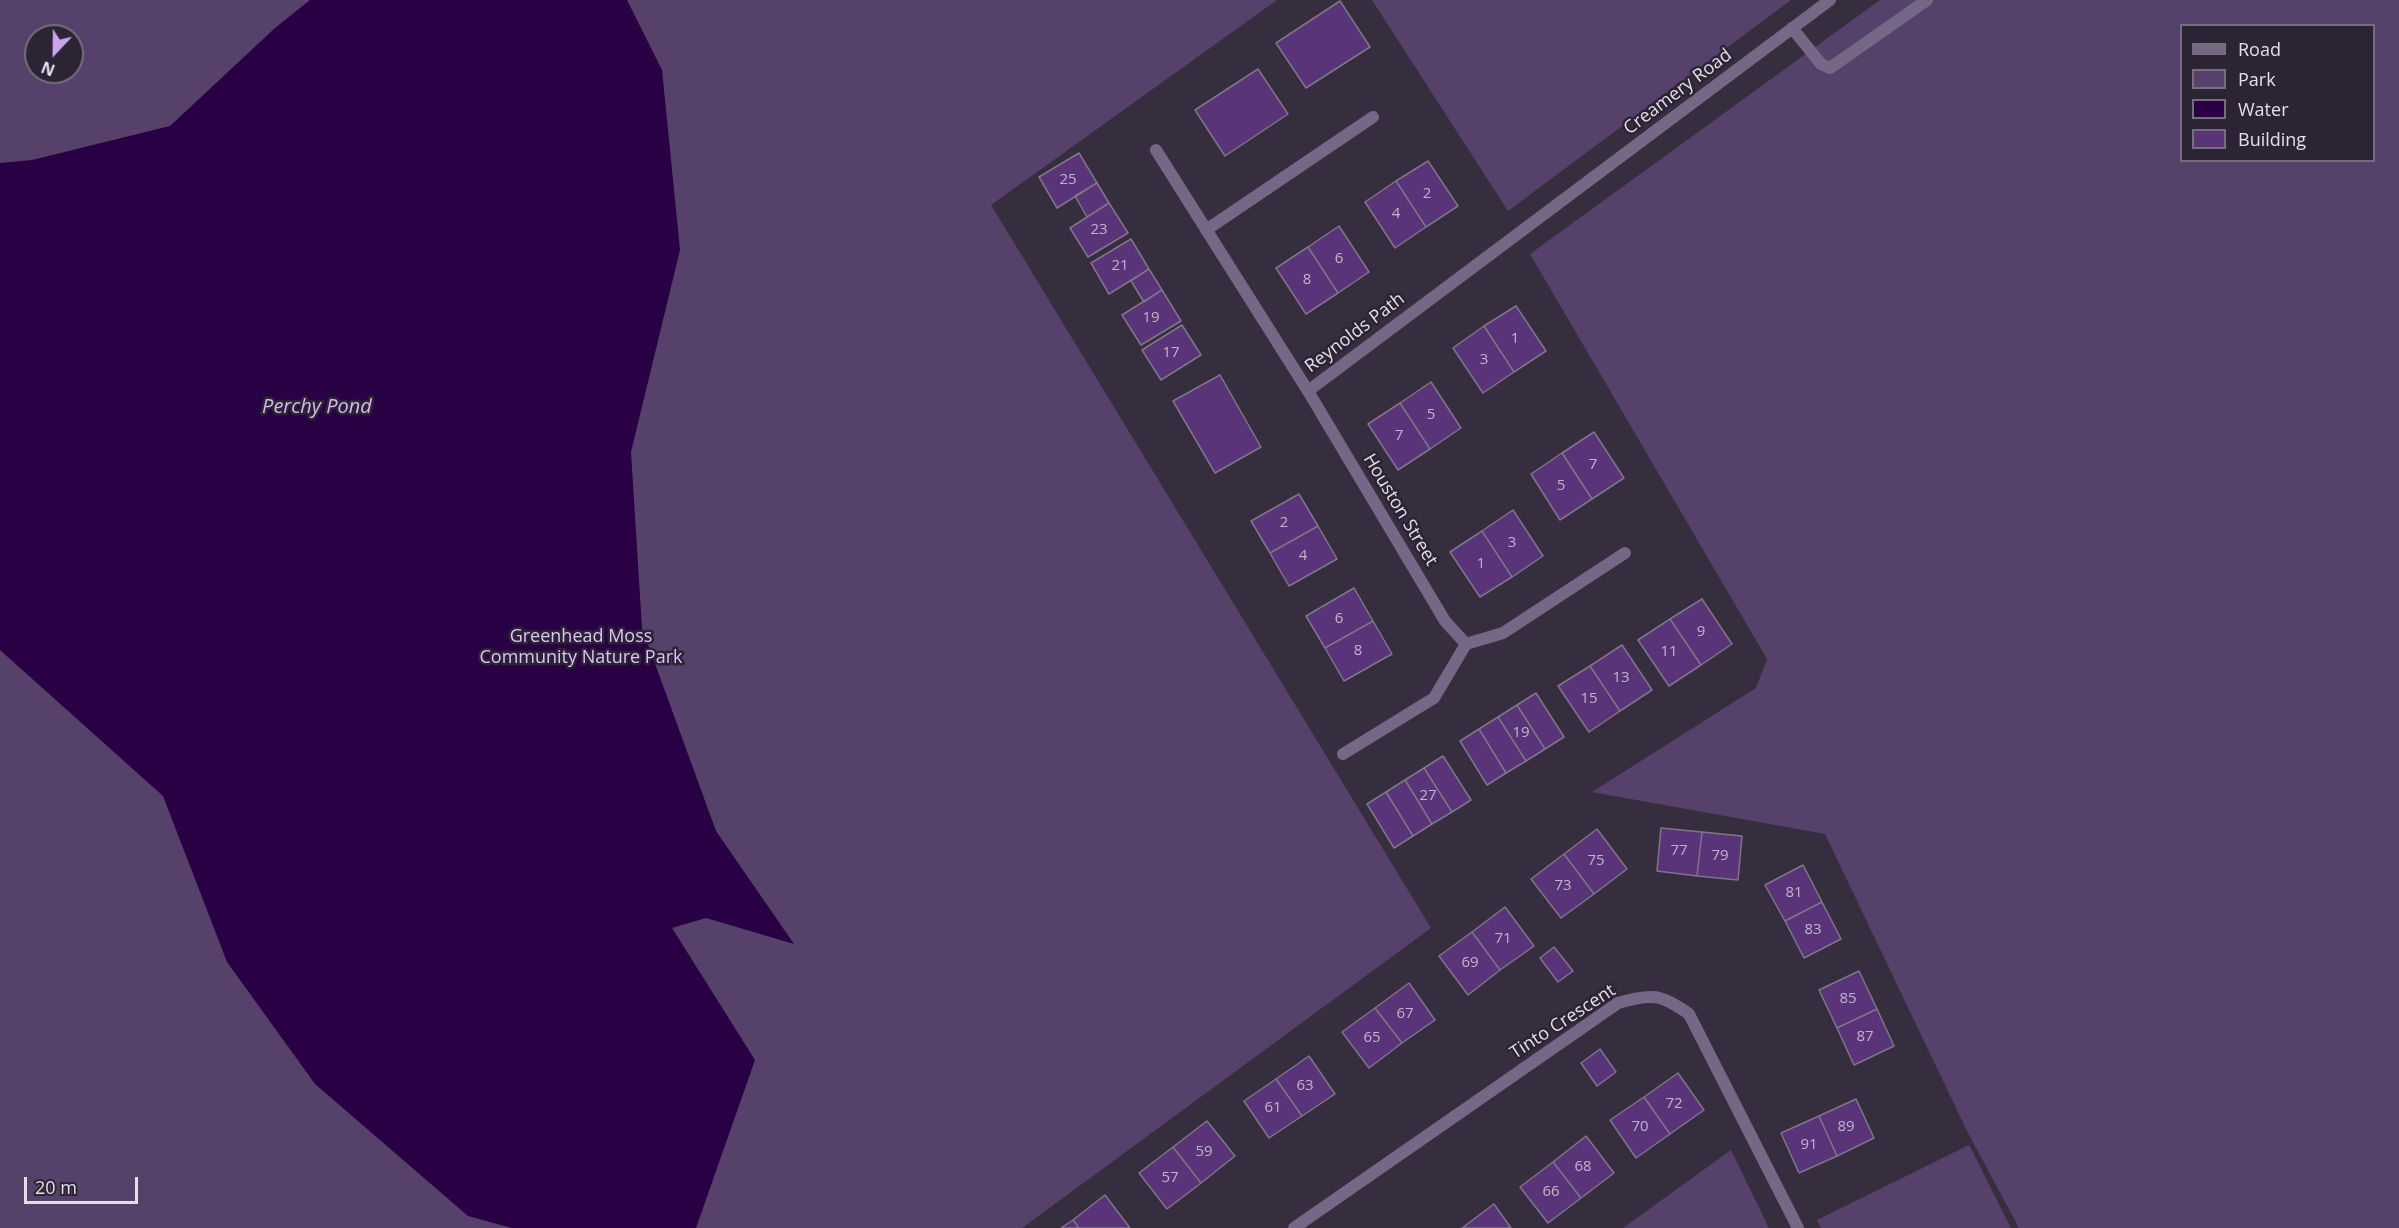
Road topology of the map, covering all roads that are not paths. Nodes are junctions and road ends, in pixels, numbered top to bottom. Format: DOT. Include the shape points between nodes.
graph roads {
  1 [pos="1830,0"];
  2 [pos="1927,0"];
  3 [pos="1792,28"];
  4 [pos="1373,117"];
  5 [pos="1156,150"];
  6 [pos="1548,212"];
  7 [pos="1206,230"];
  8 [pos="1308,391"];
  9 [pos="1625,553"];
  10 [pos="1466,644"];
  11 [pos="1343,754"];
  12 [pos="1294,1228"];
  13 [pos="1798,1228"];
  1 -- 3 [label="street, Creamery Road"];
  2 -- 3 [label="street" via="1830,68 1821,64"];
  3 -- 6 [label="street, Creamery Road"];
  4 -- 7 [label="street"];
  5 -- 7 [label="street, Reynolds Path"];
  6 -- 8 [label="street, Reynolds Path"];
  7 -- 8 [label="street, Reynolds Path"];
  8 -- 10 [label="street, Houston Street" via="1445,621"];
  9 -- 10 [label="street" via="1503,633"];
  10 -- 11 [label="street" via="1434,698"];
  12 -- 13 [label="street, Tinto Crescent" via="1618,1003 1643,995 1668,999 1689,1014"];
}
